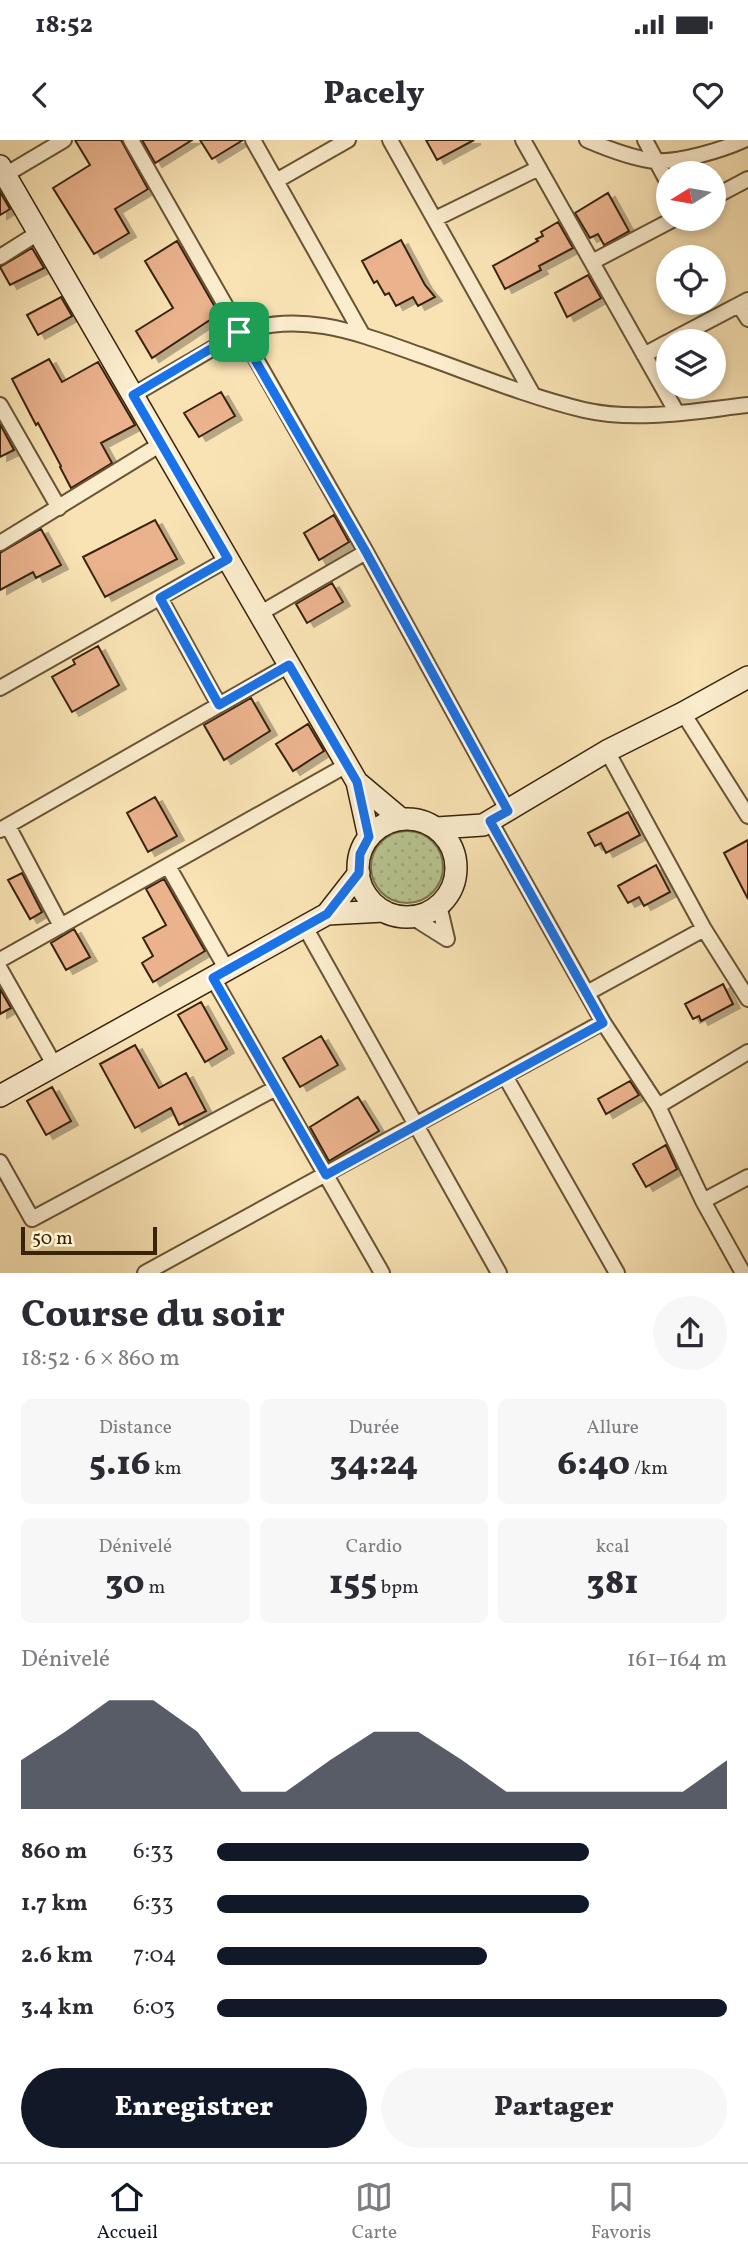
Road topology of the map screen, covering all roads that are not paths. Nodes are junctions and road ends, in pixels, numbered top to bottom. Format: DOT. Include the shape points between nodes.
graph roads {
  1 [pos="64,140"];
  2 [pos="131,140"];
  3 [pos="253,140"];
  4 [pos="348,140"];
  5 [pos="390,140"];
  6 [pos="523,140"];
  7 [pos="587,140"];
  8 [pos="645,140"];
  9 [pos="744,140"];
  10 [pos="656,161"];
  11 [pos="539,168"];
  12 [pos="3,170"];
  13 [pos="748,178"];
  14 [pos="276,181"];
  15 [pos="726,190"];
  16 [pos="435,219"];
  17 [pos="656,228"];
  18 [pos="38,233"];
  19 [pos="0,257"];
  20 [pos="592,262"];
  21 [pos="744,302"];
  22 [pos="748,320"];
  23 [pos="693,329"];
  24 [pos="239,332"];
  25 [pos="362,334"];
  26 [pos="656,349"];
  27 [pos="644,355"];
  28 [pos="133,395"];
  29 [pos="533,395"];
  30 [pos="748,405"];
  31 [pos="1,407"];
  32 [pos="677,413"];
  33 [pos="161,444"];
  34 [pos="60,508"];
  35 [pos="0,543"];
  36 [pos="366,552"];
  37 [pos="228,559"];
  38 [pos="160,598"];
  39 [pos="259,614"];
  40 [pos="289,665"];
  41 [pos="748,677"];
  42 [pos="2,682"];
  43 [pos="219,705"];
  44 [pos="683,713"];
  45 [pos="607,751"];
  46 [pos="352,774"];
  47 [pos="748,816"];
  48 [pos="401,819"];
  49 [pos="494,819"];
  50 [pos="4,827"];
  51 [pos="437,828"];
  52 [pos="369,837"];
  53 [pos="456,861"];
  54 [pos="168,866"];
  55 [pos="359,873"];
  56 [pos="439,905"];
  57 [pos="384,911"];
  58 [pos="327,914"];
  59 [pos="412,917"];
  60 [pos="61,926"];
  61 [pos="304,927"];
  62 [pos="704,929"];
  63 [pos="0,960"];
  64 [pos="0,969"];
  65 [pos="220,974"];
  66 [pos="587,993"];
  67 [pos="748,999"];
  68 [pos="603,1023"];
  69 [pos="748,1052"];
  70 [pos="55,1066"];
  71 [pos="505,1076"];
  72 [pos="276,1088"];
  73 [pos="0,1096"];
  74 [pos="658,1107"];
  75 [pos="416,1125"];
  76 [pos="0,1162"];
  77 [pos="326,1175"];
  78 [pos="748,1177"];
  79 [pos="703,1201"];
  80 [pos="145,1273"];
  81 [pos="382,1273"];
  82 [pos="499,1273"];
  83 [pos="617,1273"];
  84 [pos="743,1273"];
  1 -- 12 [label="street"];
  2 -- 24 [label="street"];
  3 -- 14 [label="street"];
  4 -- 14 [label="street"];
  5 -- 16 [label="street"];
  6 -- 11 [label="street"];
  7 -- 10 [label="street"];
  8 -- 10 [label="street"];
  9 -- 10 [label="street" via="710,153"];
  11 -- 16 [label="street"];
  11 -- 20 [label="street"];
  12 -- 18 [label="street"];
  13 -- 15 [label="street"];
  14 -- 25 [label="street"];
  16 -- 29 [label="street"];
  17 -- 20 [label="street"];
  18 -- 19 [label="street"];
  18 -- 28 [label="street"];
  20 -- 27 [label="street"];
  21 -- 22 [label="street"];
  21 -- 23 [label="street"];
  24 -- 25 [label="street" via="290,322"];
  24 -- 28 [label="street"];
  24 -- 36 [label="street"];
  25 -- 29 [label="street"];
  26 -- 27 [label="street"];
  27 -- 32 [label="street"];
  28 -- 33 [label="street"];
  29 -- 32 [label="street" via="618,416"];
  30 -- 32 [label="street"];
  31 -- 34 [label="street"];
  33 -- 34 [label="street"];
  33 -- 37 [label="street"];
  34 -- 35 [label="street"];
  36 -- 39 [label="street"];
  36 -- 49 [label="street"];
  37 -- 38 [label="street"];
  37 -- 39 [label="street"];
  38 -- 42 [label="street"];
  38 -- 43 [label="street"];
  39 -- 40 [label="street"];
  40 -- 43 [label="street"];
  40 -- 46 [label="street"];
  41 -- 44 [label="street"];
  43 -- 50 [label="street"];
  44 -- 45 [label="street"];
  44 -- 47 [label="street"];
  45 -- 49 [label="street"];
  45 -- 62 [label="street"];
  46 -- 48 [label="street"];
  46 -- 52 [label="street"];
  46 -- 54 [label="street"];
  48 -- 51 [label="street" via="420,820"];
  48 -- 52 [label="street" via="383,825"];
  49 -- 51 [label="street"];
  49 -- 53 [label="street"];
  49 -- 66 [label="street"];
  50 -- 60 [label="street"];
  51 -- 53 [label="street"];
  52 -- 55 [label="street" via="360,854"];
  53 -- 56 [label="street" via="450,893"];
  54 -- 60 [label="street"];
  54 -- 65 [label="street"];
  55 -- 57 [label="street" via="367,895"];
  55 -- 58 [label="street"];
  56 -- 59 [label="street"];
  56 -- 59 [label="street" via="447,939"];
  57 -- 58 [label="street"];
  57 -- 59 [label="street"];
  58 -- 61 [label="street"];
  60 -- 63 [label="street"];
  61 -- 65 [label="street"];
  61 -- 75 [label="street"];
  62 -- 66 [label="street"];
  62 -- 67 [label="street"];
  64 -- 70 [label="street"];
  65 -- 70 [label="street"];
  65 -- 72 [label="street"];
  66 -- 68 [label="street"];
  68 -- 71 [label="street"];
  68 -- 74 [label="street"];
  69 -- 74 [label="street"];
  70 -- 73 [label="street"];
  71 -- 75 [label="street"];
  71 -- 83 [label="street"];
  72 -- 76 [label="street" via="32,1219"];
  72 -- 77 [label="street"];
  74 -- 79 [label="street"];
  75 -- 77 [label="street"];
  75 -- 82 [label="street"];
  77 -- 80 [label="street"];
  77 -- 81 [label="street"];
  78 -- 79 [label="street"];
  79 -- 84 [label="street"];
}
